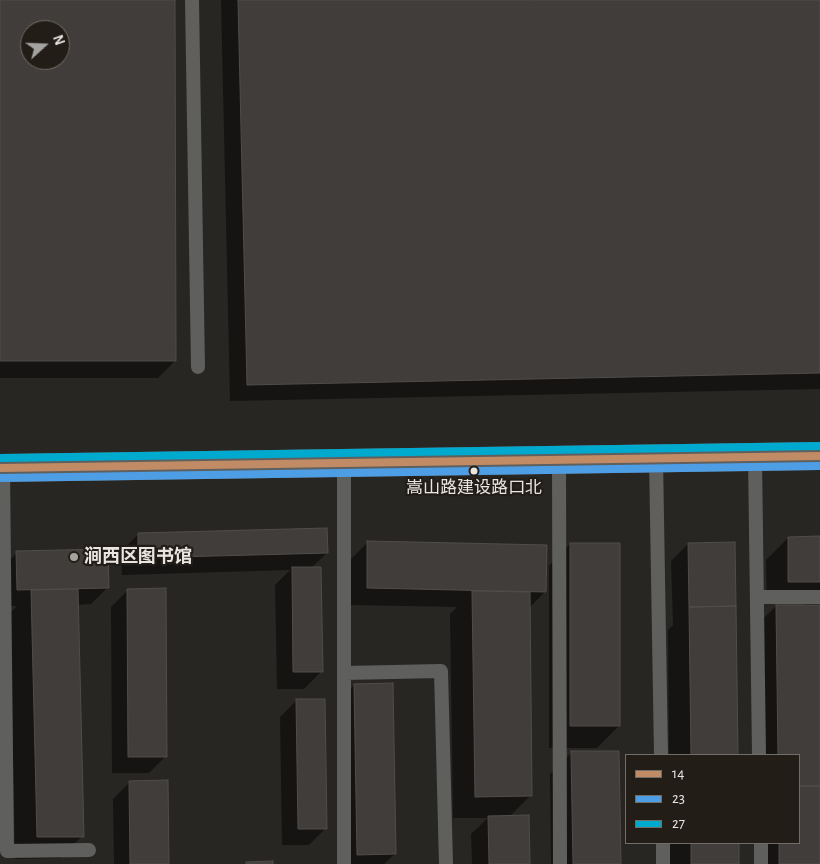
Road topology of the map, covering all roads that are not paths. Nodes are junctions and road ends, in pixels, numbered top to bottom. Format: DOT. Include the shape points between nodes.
graph roads {
  1 [pos="192,0"];
  2 [pos="198,367"];
  3 [pos="820,456"];
  4 [pos="755,465"];
  5 [pos="656,466"];
  6 [pos="559,468"];
  7 [pos="344,471"];
  8 [pos="820,472"];
  9 [pos="1,475"];
  10 [pos="820,596"];
  11 [pos="757,597"];
  12 [pos="344,673"];
  13 [pos="661,754"];
  14 [pos="759,754"];
  15 [pos="663,844"];
  16 [pos="761,844"];
  17 [pos="89,850"];
  18 [pos="344,864"];
  19 [pos="446,864"];
  20 [pos="560,864"];
  21 [pos="664,864"];
  22 [pos="761,864"];
  1 -- 2 [label="lane"];
  3 -- 4 [label="street"];
  4 -- 5 [label="street"];
  4 -- 8 [label="street"];
  4 -- 11 [label="lane"];
  5 -- 6 [label="street"];
  5 -- 13 [label="lane"];
  6 -- 7 [label="street"];
  6 -- 20 [label="lane"];
  7 -- 9 [label="street"];
  7 -- 12 [label="lane"];
  9 -- 17 [label="lane" via="7,851"];
  10 -- 11 [label="lane"];
  11 -- 14 [label="lane"];
  12 -- 18 [label="lane"];
  12 -- 19 [label="lane" via="442,671"];
  15 -- 21 [label="lane"];
  16 -- 22 [label="lane"];
}
